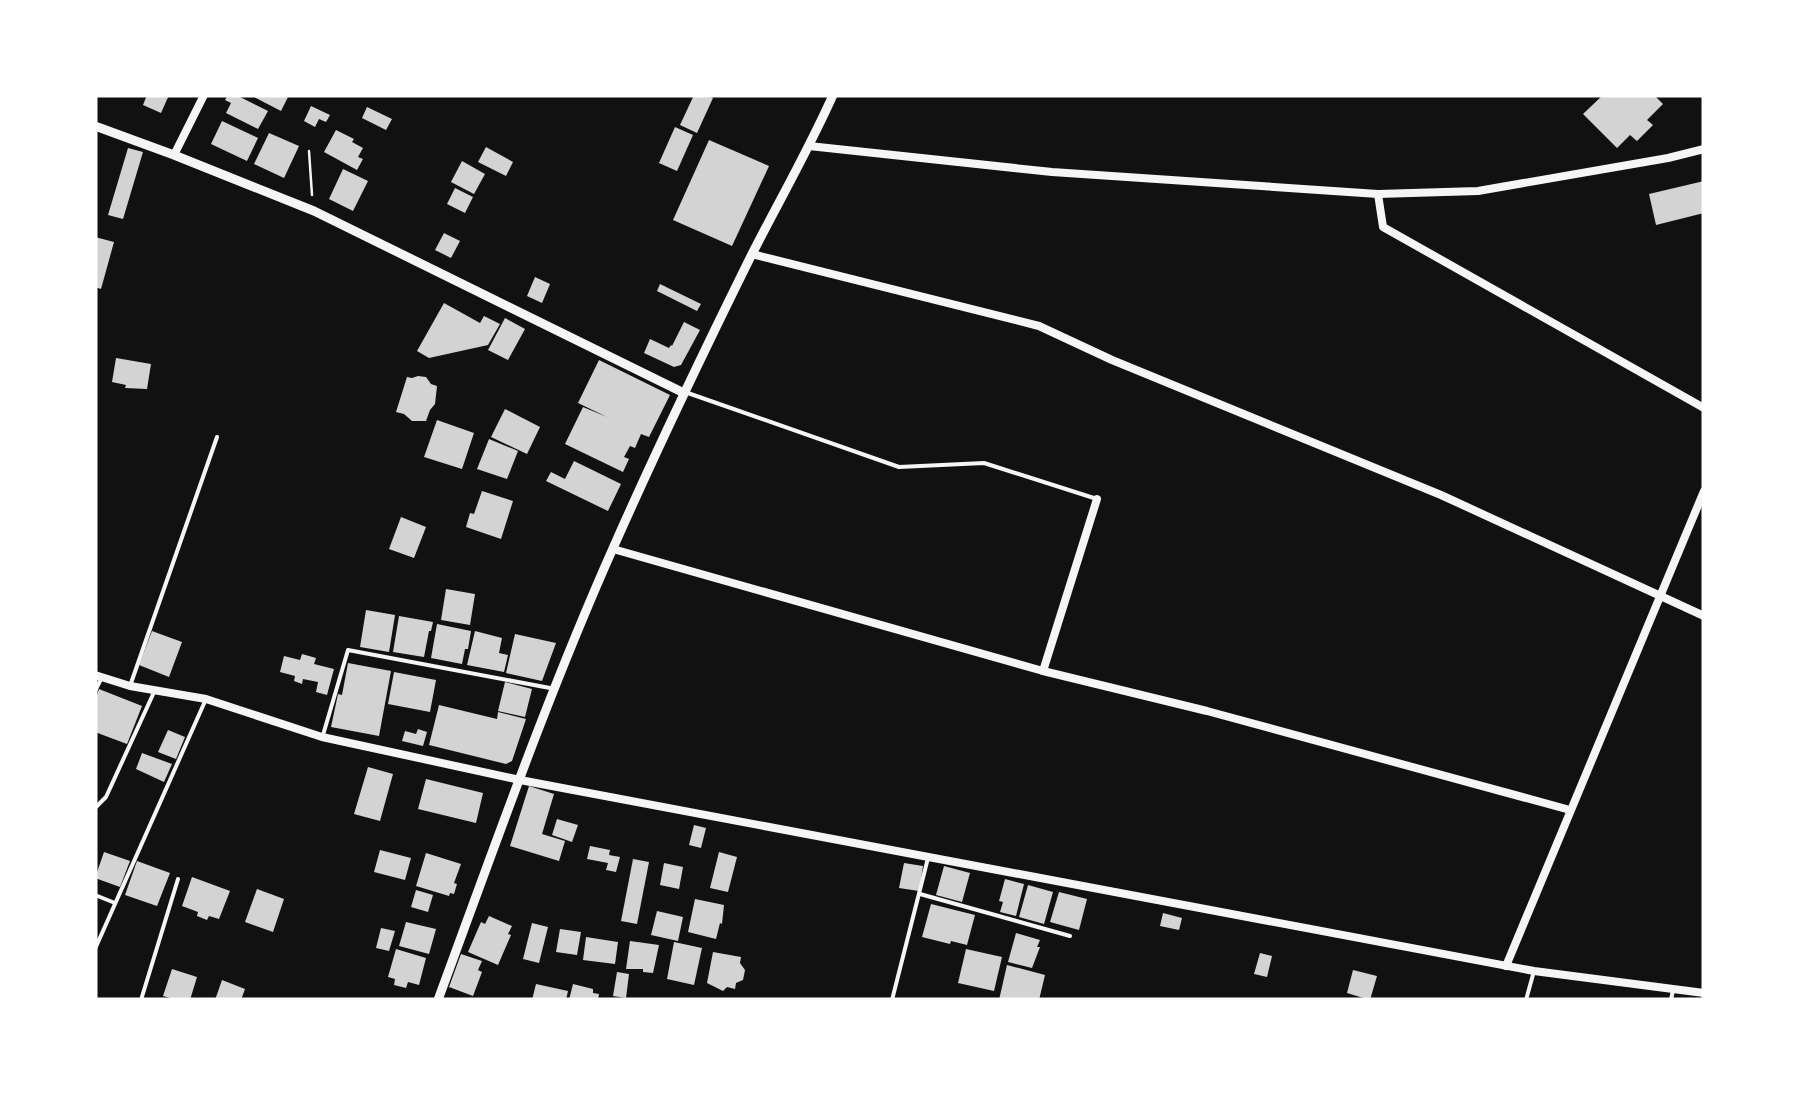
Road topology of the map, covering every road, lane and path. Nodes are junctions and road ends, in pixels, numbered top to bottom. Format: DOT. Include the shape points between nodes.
graph roads {
  1 [pos="204,95"];
  2 [pos="833,95"];
  3 [pos="95,126"];
  4 [pos="810,146"];
  5 [pos="1704,149"];
  6 [pos="308,151"];
  7 [pos="174,154"];
  8 [pos="1378,194"];
  9 [pos="314,212"];
  10 [pos="752,254"];
  11 [pos="684,392"];
  12 [pos="1704,408"];
  13 [pos="217,437"];
  14 [pos="1703,498"];
  15 [pos="1097,499"];
  16 [pos="612,549"];
  17 [pos="1659,595"];
  18 [pos="1704,616"];
  19 [pos="1043,671"];
  20 [pos="98,676"];
  21 [pos="130,686"];
  22 [pos="555,689"];
  23 [pos="155,690"];
  24 [pos="95,691"];
  25 [pos="206,698"];
  26 [pos="322,738"];
  27 [pos="520,780"];
  28 [pos="95,808"];
  29 [pos="1570,810"];
  30 [pos="928,858"];
  31 [pos="178,878"];
  32 [pos="920,894"];
  33 [pos="95,895"];
  34 [pos="115,903"];
  35 [pos="1070,936"];
  36 [pos="96,945"];
  37 [pos="1506,966"];
  38 [pos="1534,971"];
  39 [pos="1673,990"];
  40 [pos="1704,993"];
  41 [pos="141,1000"];
  42 [pos="438,1000"];
  43 [pos="892,1000"];
  44 [pos="1526,1000"];
  45 [pos="1671,1000"];
  1 -- 7 [label="street"];
  2 -- 4 [label="street"];
  3 -- 7 [label="street"];
  4 -- 8 [label="street" via="1052,172"];
  4 -- 10 [label="street"];
  5 -- 8 [label="street" via="1478,191"];
  6 -- 9 [label="path"];
  7 -- 9 [label="street"];
  8 -- 12 [label="street" via="1383,227"];
  9 -- 11 [label="street"];
  10 -- 11 [label="street"];
  10 -- 17 [label="street" via="1038,326 1441,494"];
  11 -- 15 [label="lane" via="899,466 984,463"];
  11 -- 16 [label="street"];
  13 -- 21 [label="lane"];
  14 -- 17 [label="street"];
  15 -- 19 [label="street"];
  16 -- 19 [label="street"];
  16 -- 22 [label="street"];
  17 -- 18 [label="street"];
  17 -- 29 [label="street"];
  19 -- 29 [label="street"];
  20 -- 21 [label="street"];
  20 -- 24 [label="lane"];
  21 -- 23 [label="street"];
  22 -- 26 [label="lane" via="348,650"];
  22 -- 27 [label="street"];
  23 -- 25 [label="street"];
  23 -- 28 [label="lane"];
  25 -- 26 [label="street"];
  25 -- 34 [label="lane"];
  26 -- 27 [label="street"];
  27 -- 30 [label="street"];
  27 -- 42 [label="street"];
  29 -- 37 [label="street"];
  30 -- 32 [label="lane"];
  30 -- 37 [label="street"];
  31 -- 41 [label="lane"];
  32 -- 35 [label="lane"];
  32 -- 43 [label="lane"];
  33 -- 34 [label="lane"];
  34 -- 36 [label="lane"];
  37 -- 38 [label="street"];
  38 -- 39 [label="street"];
  38 -- 44 [label="lane"];
  39 -- 40 [label="street"];
  39 -- 45 [label="lane"];
}
